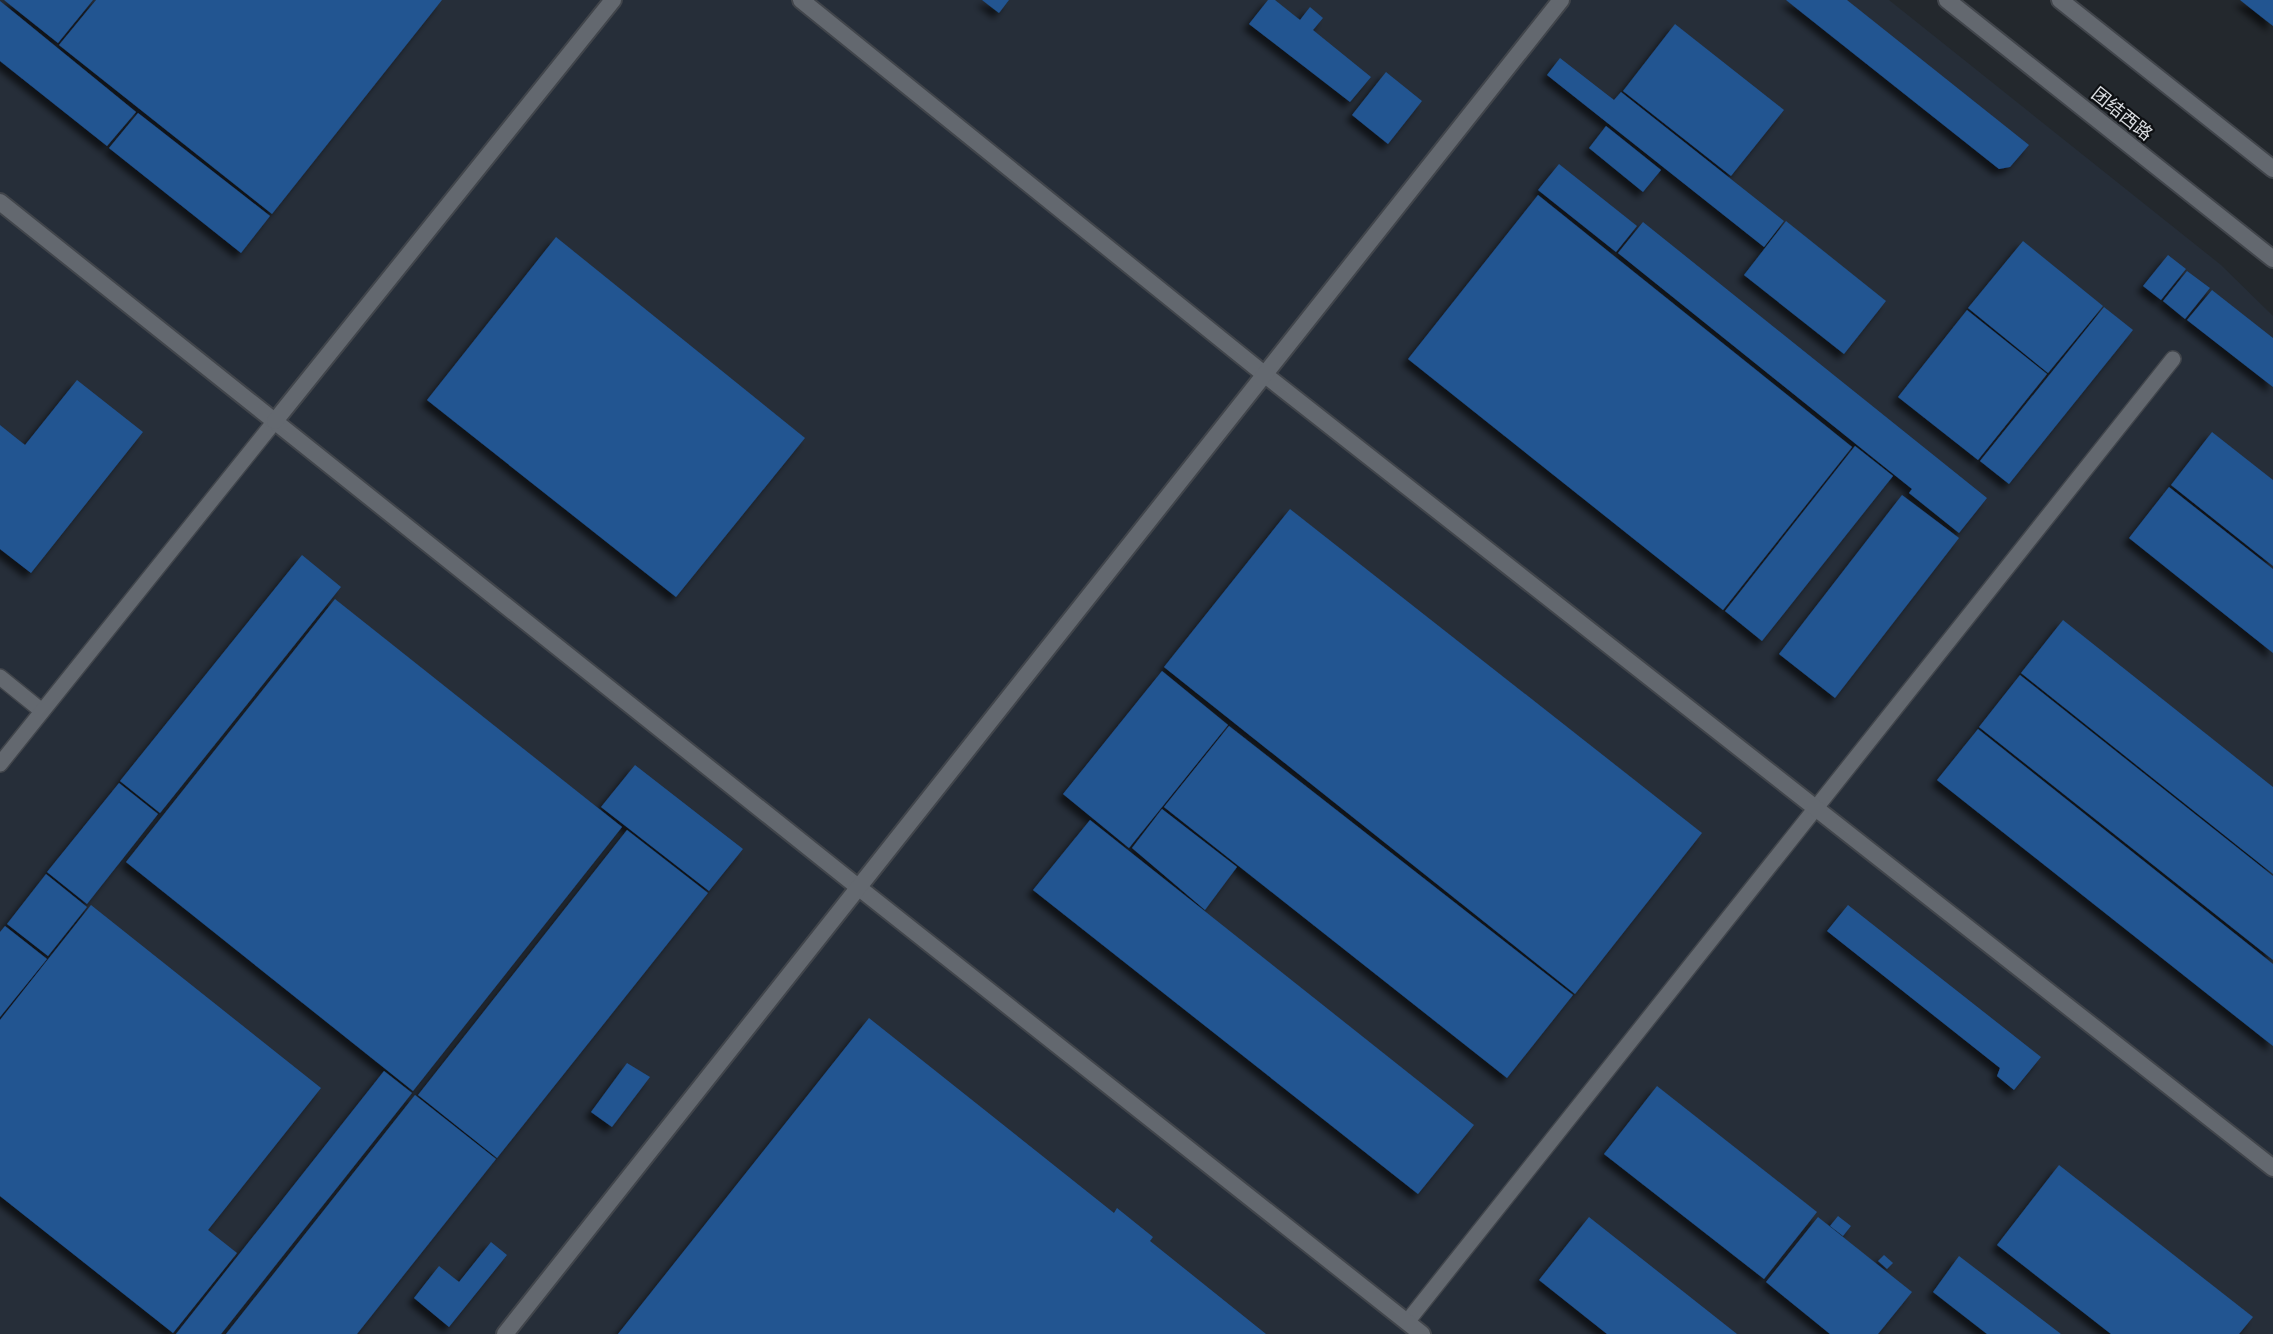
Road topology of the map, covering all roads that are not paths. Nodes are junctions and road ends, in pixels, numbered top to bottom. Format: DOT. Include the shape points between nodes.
graph roads {
  1 [pos="613,0"];
  2 [pos="801,0"];
  3 [pos="1561,0"];
  4 [pos="1947,0"];
  5 [pos="2060,0"];
  6 [pos="2273,169"];
  7 [pos="0,202"];
  8 [pos="2273,259"];
  9 [pos="2173,359"];
  10 [pos="1264,374"];
  11 [pos="274,421"];
  12 [pos="0,677"];
  13 [pos="42,711"];
  14 [pos="0,764"];
  15 [pos="1815,807"];
  16 [pos="858,887"];
  17 [pos="2273,1168"];
  18 [pos="1407,1322"];
  19 [pos="505,1334"];
  20 [pos="1422,1334"];
  1 -- 11 [label="street"];
  2 -- 10 [label="street"];
  3 -- 10 [label="street"];
  4 -- 8 [label="street, 团结西路"];
  5 -- 6 [label="street"];
  7 -- 11 [label="street"];
  9 -- 15 [label="lane"];
  10 -- 15 [label="street"];
  10 -- 16 [label="street"];
  11 -- 13 [label="lane"];
  11 -- 16 [label="street"];
  12 -- 13 [label="lane"];
  13 -- 14 [label="lane"];
  15 -- 17 [label="street"];
  15 -- 18 [label="lane"];
  16 -- 18 [label="street"];
  16 -- 19 [label="street"];
  18 -- 20 [label="street"];
}
